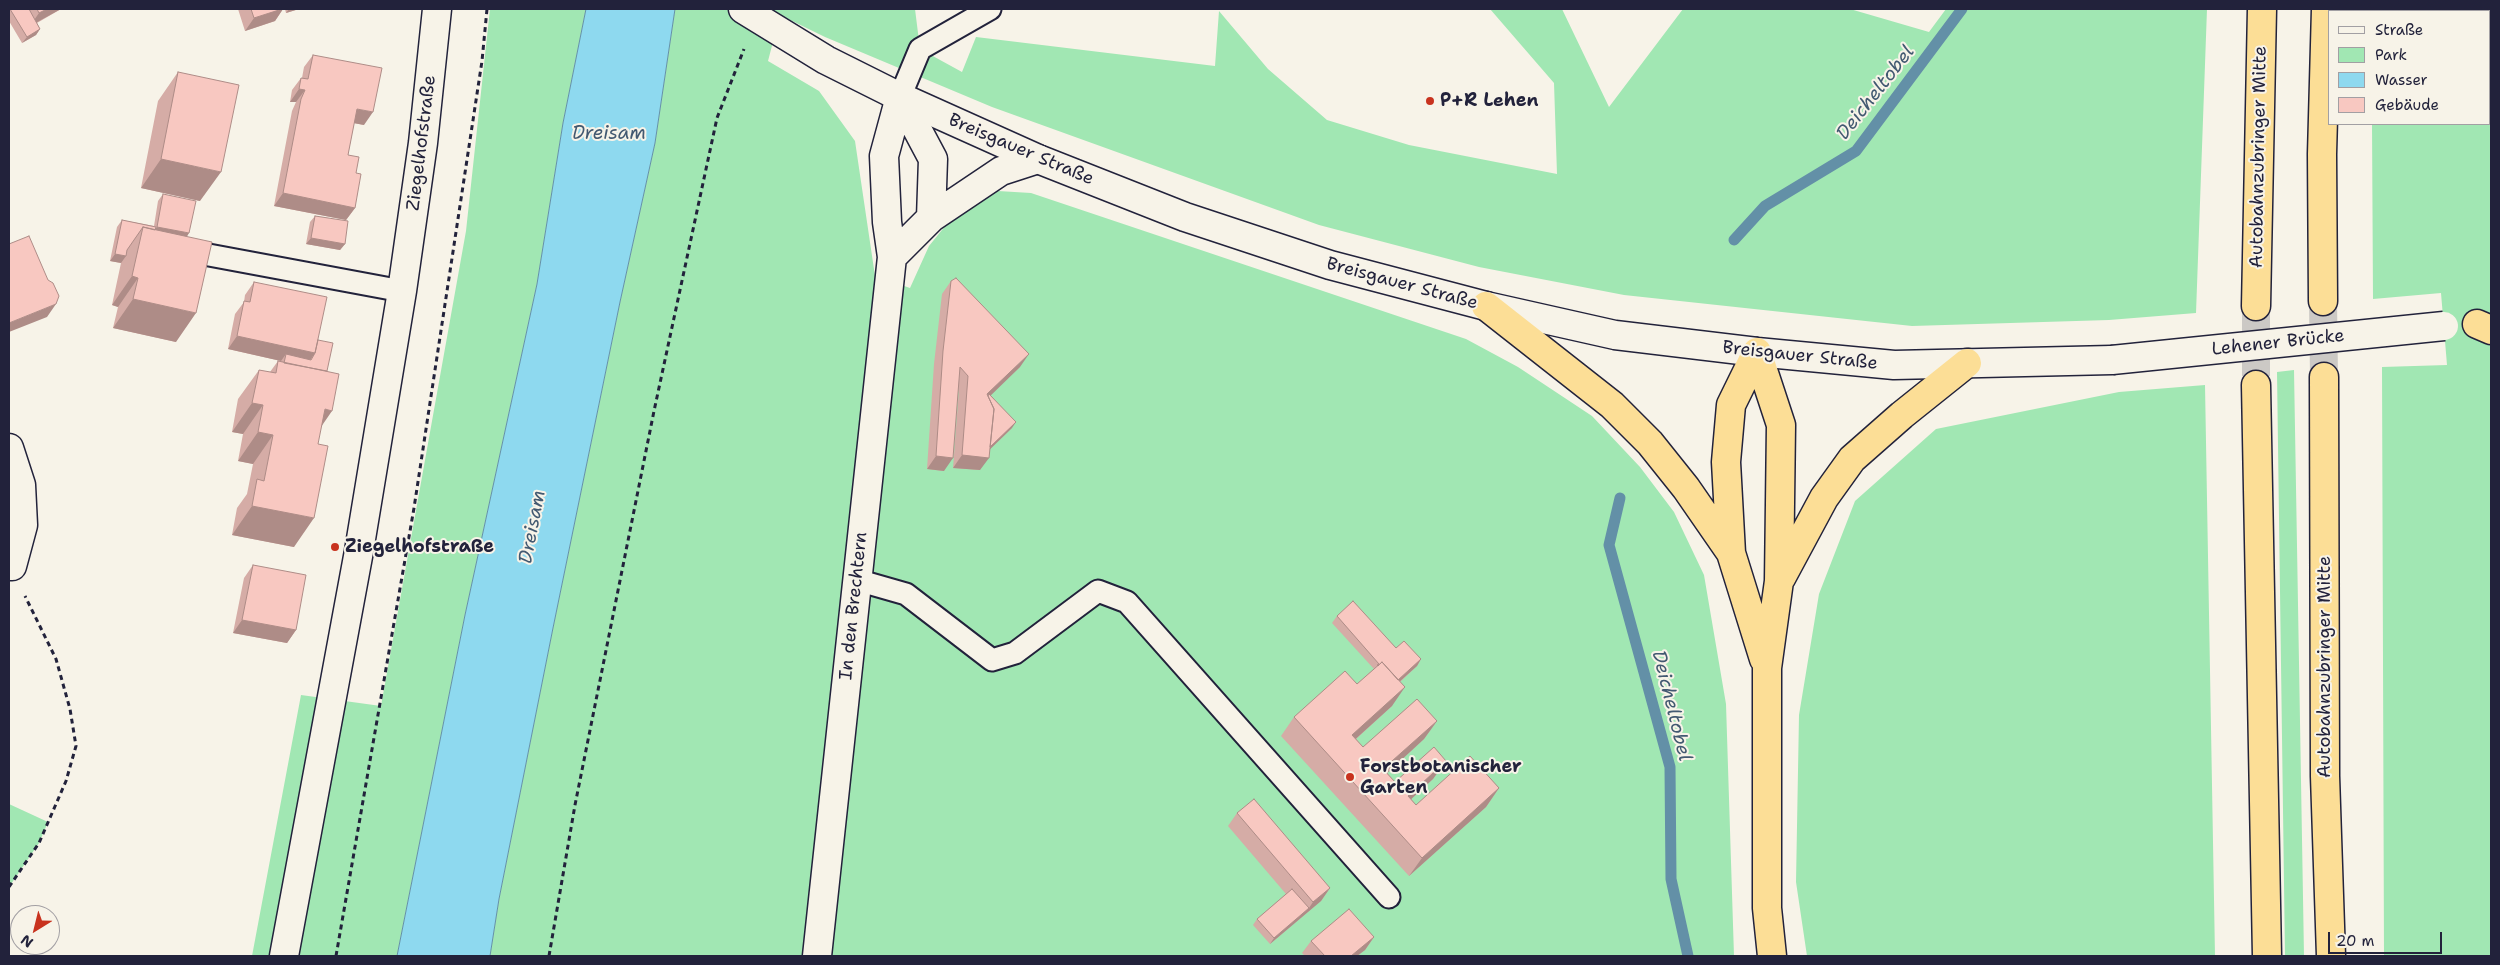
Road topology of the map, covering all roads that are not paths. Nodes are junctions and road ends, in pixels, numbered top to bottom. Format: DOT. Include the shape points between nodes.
graph roads {
  1 [pos="437,9"];
  2 [pos="990,9"];
  3 [pos="2262,9"];
  4 [pos="2326,9"];
  5 [pos="749,13"];
  6 [pos="900,97"];
  7 [pos="1038,158"];
  8 [pos="931,218"];
  9 [pos="177,250"];
  10 [pos="892,256"];
  11 [pos="402,291"];
  12 [pos="2323,301"];
  13 [pos="1486,306"];
  14 [pos="2256,306"];
  15 [pos="2487,325"];
  16 [pos="1757,352"];
  17 [pos="2112,360"];
  18 [pos="1968,363"];
  19 [pos="2324,377"];
  20 [pos="2256,385"];
  21 [pos="9,448"];
  22 [pos="1731,553"];
  23 [pos="12,566"];
  24 [pos="857,580"];
  25 [pos="1779,581"];
  26 [pos="1767,668"];
  27 [pos="1389,898"];
  28 [pos="284,956"];
  29 [pos="818,956"];
  30 [pos="1772,956"];
  31 [pos="2267,956"];
  32 [pos="2331,956"];
  1 -- 11 [label="street, Ziegelhofstraße" via="423,143"];
  2 -- 6 [label="lane" via="920,49"];
  3 -- 14 [label="highway, Autobahnzubringer Mitte"];
  4 -- 12 [label="highway" via="2322,154"];
  5 -- 6 [label="street, Breisgauer Straße" via="826,60"];
  6 -- 7 [label="street, Breisgauer Straße"];
  6 -- 8 [label="street" via="933,159"];
  6 -- 10 [label="street, In den Brechtern" via="884,156"];
  7 -- 8 [label="street" via="1001,171"];
  7 -- 13 [label="street, Breisgauer Straße" via="1185,216 1330,265"];
  8 -- 10 [label="street"];
  9 -- 11 [label="lane"];
  10 -- 24 [label="street, In den Brechtern"];
  11 -- 28 [label="street, Ziegelhofstraße" via="359,551"];
  13 -- 16 [label="street, Breisgauer Straße" via="1615,335"];
  13 -- 22 [label="highway" via="1612,405 1650,443"];
  15 -- 17 [label="street, Lehener Brücke, bridge" via="2444,326"];
  16 -- 18 [label="street, Breisgauer Straße" via="1894,365"];
  16 -- 22 [label="highway" via="1731,405 1726,462"];
  16 -- 25 [label="highway" via="1781,425"];
  17 -- 18 [label="street, Breisgauer Straße"];
  18 -- 25 [label="highway" via="1852,459 1824,498"];
  19 -- 32 [label="highway, Autobahnzubringer Mitte" via="2325,776"];
  20 -- 31 [label="highway"];
  21 -- 23 [label="street" via="21,485 23,525"];
  22 -- 26 [label="highway"];
  24 -- 27 [label="lane" via="906,594 992,660 1016,653 1098,591 1126,602"];
  24 -- 29 [label="street, In den Brechtern"];
  25 -- 26 [label="highway"];
  26 -- 30 [label="highway" via="1767,908"];
}
